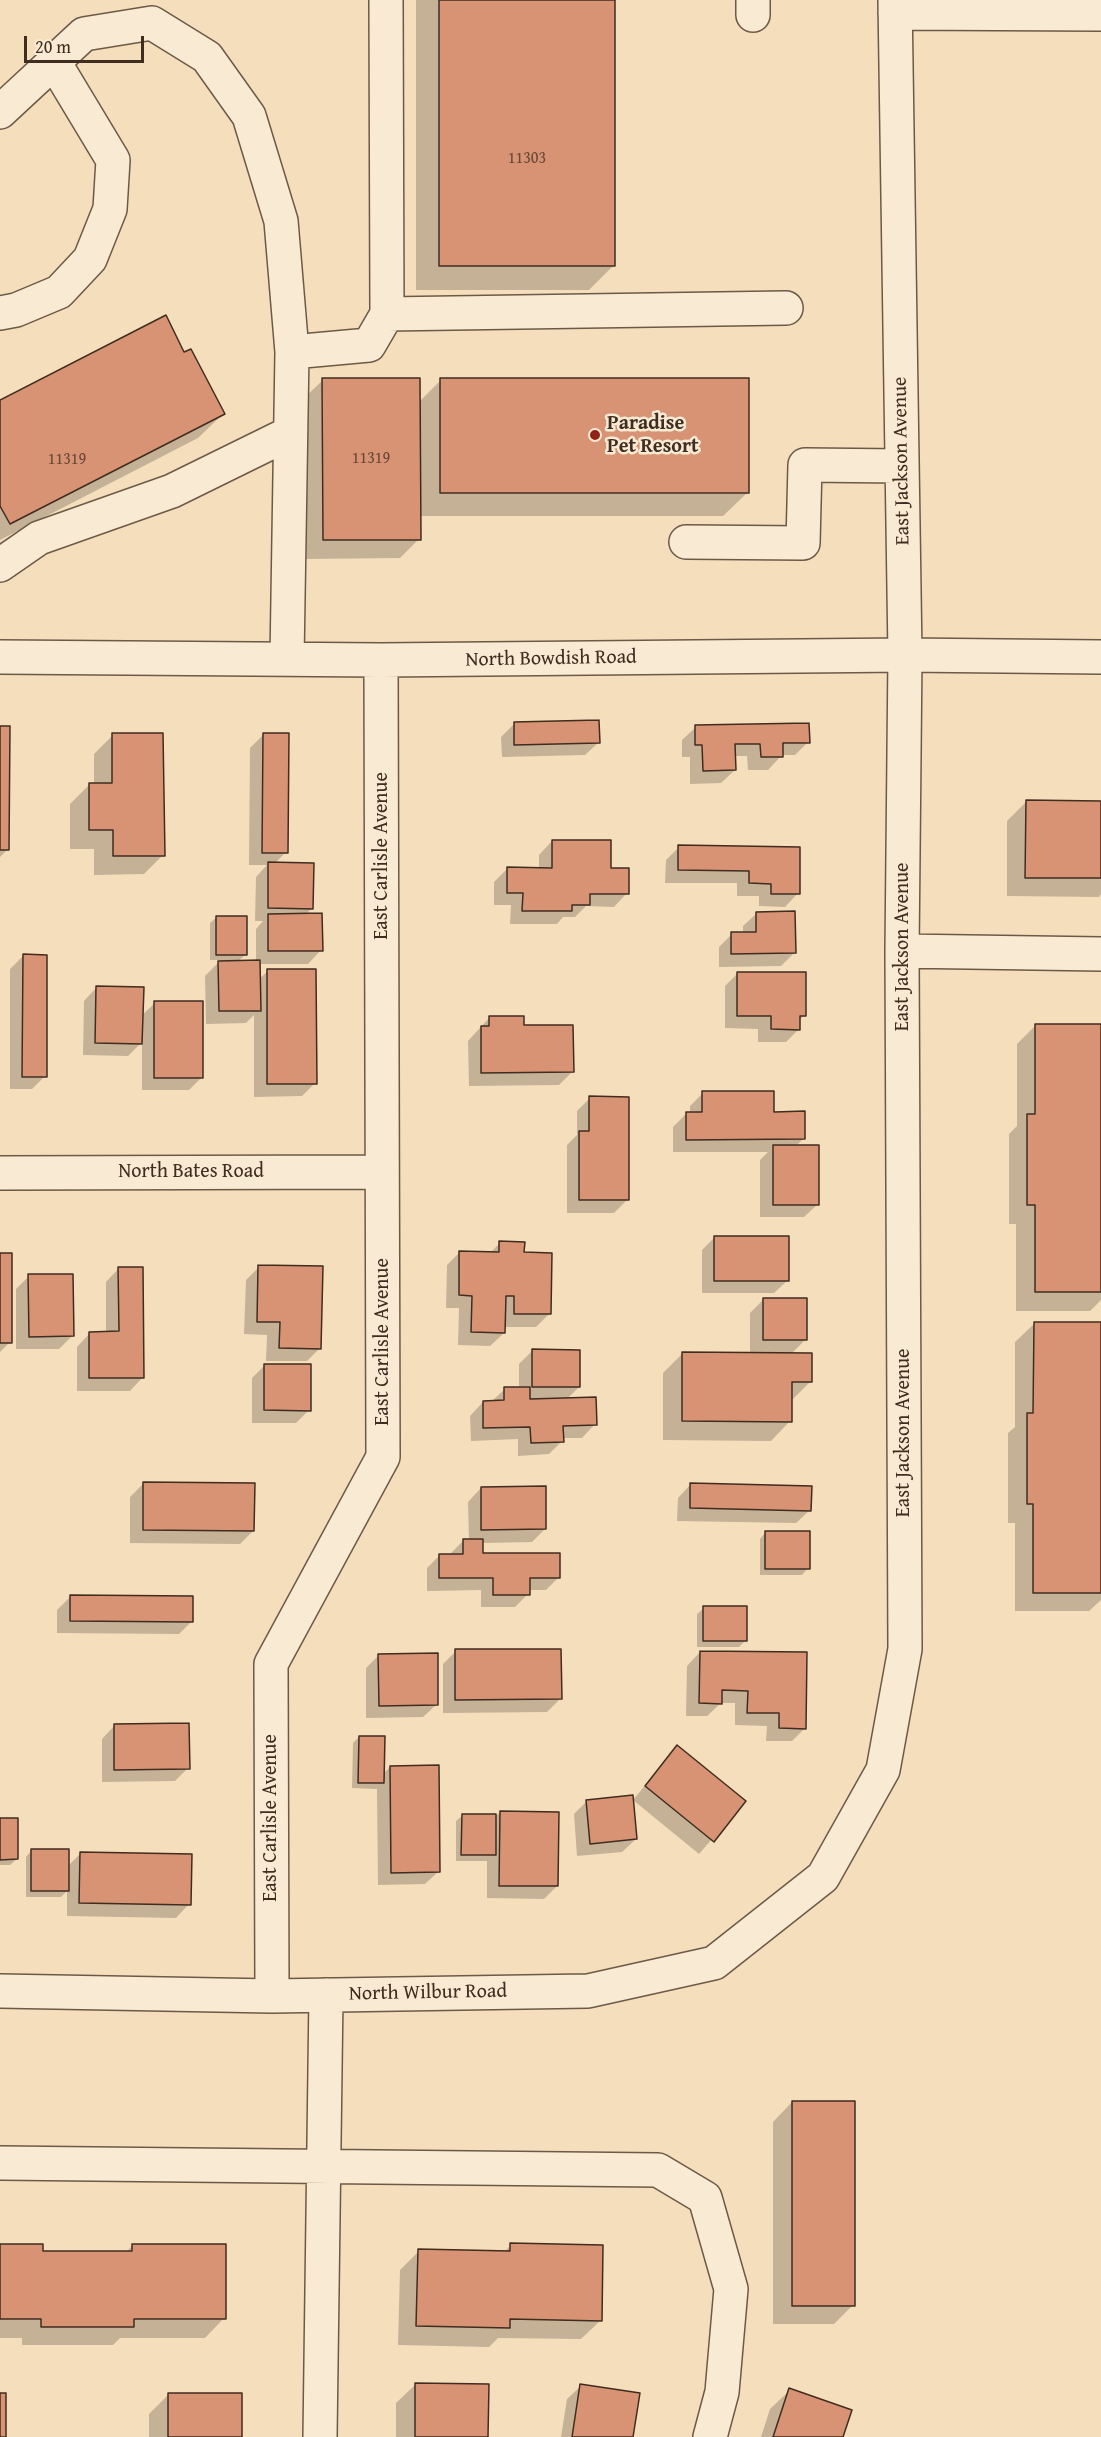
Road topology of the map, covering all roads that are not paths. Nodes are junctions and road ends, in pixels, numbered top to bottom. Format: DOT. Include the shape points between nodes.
graph roads {
  1 [pos="386,0"];
  2 [pos="895,7"];
  3 [pos="1101,14"];
  4 [pos="54,62"];
  5 [pos="0,112"];
  6 [pos="786,308"];
  7 [pos="0,313"];
  8 [pos="387,314"];
  9 [pos="292,352"];
  10 [pos="290,433"];
  11 [pos="902,466"];
  12 [pos="686,542"];
  13 [pos="0,565"];
  14 [pos="905,655"];
  15 [pos="0,657"];
  16 [pos="1101,657"];
  17 [pos="287,659"];
  18 [pos="381,660"];
  19 [pos="902,951"];
  20 [pos="1101,954"];
  21 [pos="382,1172"];
  22 [pos="0,1173"];
  23 [pos="823,1877"];
  24 [pos="0,1990"];
  25 [pos="326,1995"];
  26 [pos="272,1996"];
  27 [pos="0,2163"];
  28 [pos="325,2165"];
  29 [pos="320,2437"];
  30 [pos="710,2437"];
  1 -- 8 [label="street"];
  2 -- 3 [label="street"];
  2 -- 11 [label="street, East Jackson Avenue"];
  4 -- 5 [label="street"];
  4 -- 7 [label="street" via="113,160 110,208 90,259 59,292"];
  4 -- 9 [label="street" via="84,34 152,23 207,57 249,116 281,221"];
  6 -- 8 [label="street"];
  8 -- 9 [label="street" via="369,345"];
  9 -- 10 [label="street"];
  10 -- 13 [label="street" via="172,491 39,538"];
  10 -- 17 [label="street"];
  11 -- 12 [label="street" via="805,465 803,543"];
  11 -- 14 [label="street, East Jackson Avenue"];
  14 -- 16 [label="street, North Bowdish Road"];
  14 -- 18 [label="street, North Bowdish Road"];
  14 -- 19 [label="street, East Jackson Avenue"];
  15 -- 17 [label="street, North Bowdish Road"];
  17 -- 18 [label="street, North Bowdish Road"];
  18 -- 21 [label="street, East Carlisle Avenue"];
  19 -- 20 [label="street"];
  19 -- 23 [label="street, East Jackson Avenue" via="905,1649 883,1770"];
  21 -- 22 [label="street, North Bates Road"];
  21 -- 26 [label="street, East Carlisle Avenue" via="383,1457 271,1664"];
  23 -- 25 [label="street, North Wilbur Road" via="714,1963 588,1991"];
  24 -- 26 [label="street, North Wilbur Road"];
  25 -- 26 [label="street, North Wilbur Road"];
  25 -- 28 [label="street"];
  27 -- 28 [label="street"];
  28 -- 29 [label="street"];
  28 -- 30 [label="street" via="658,2170 705,2198 731,2289 722,2392"];
}
